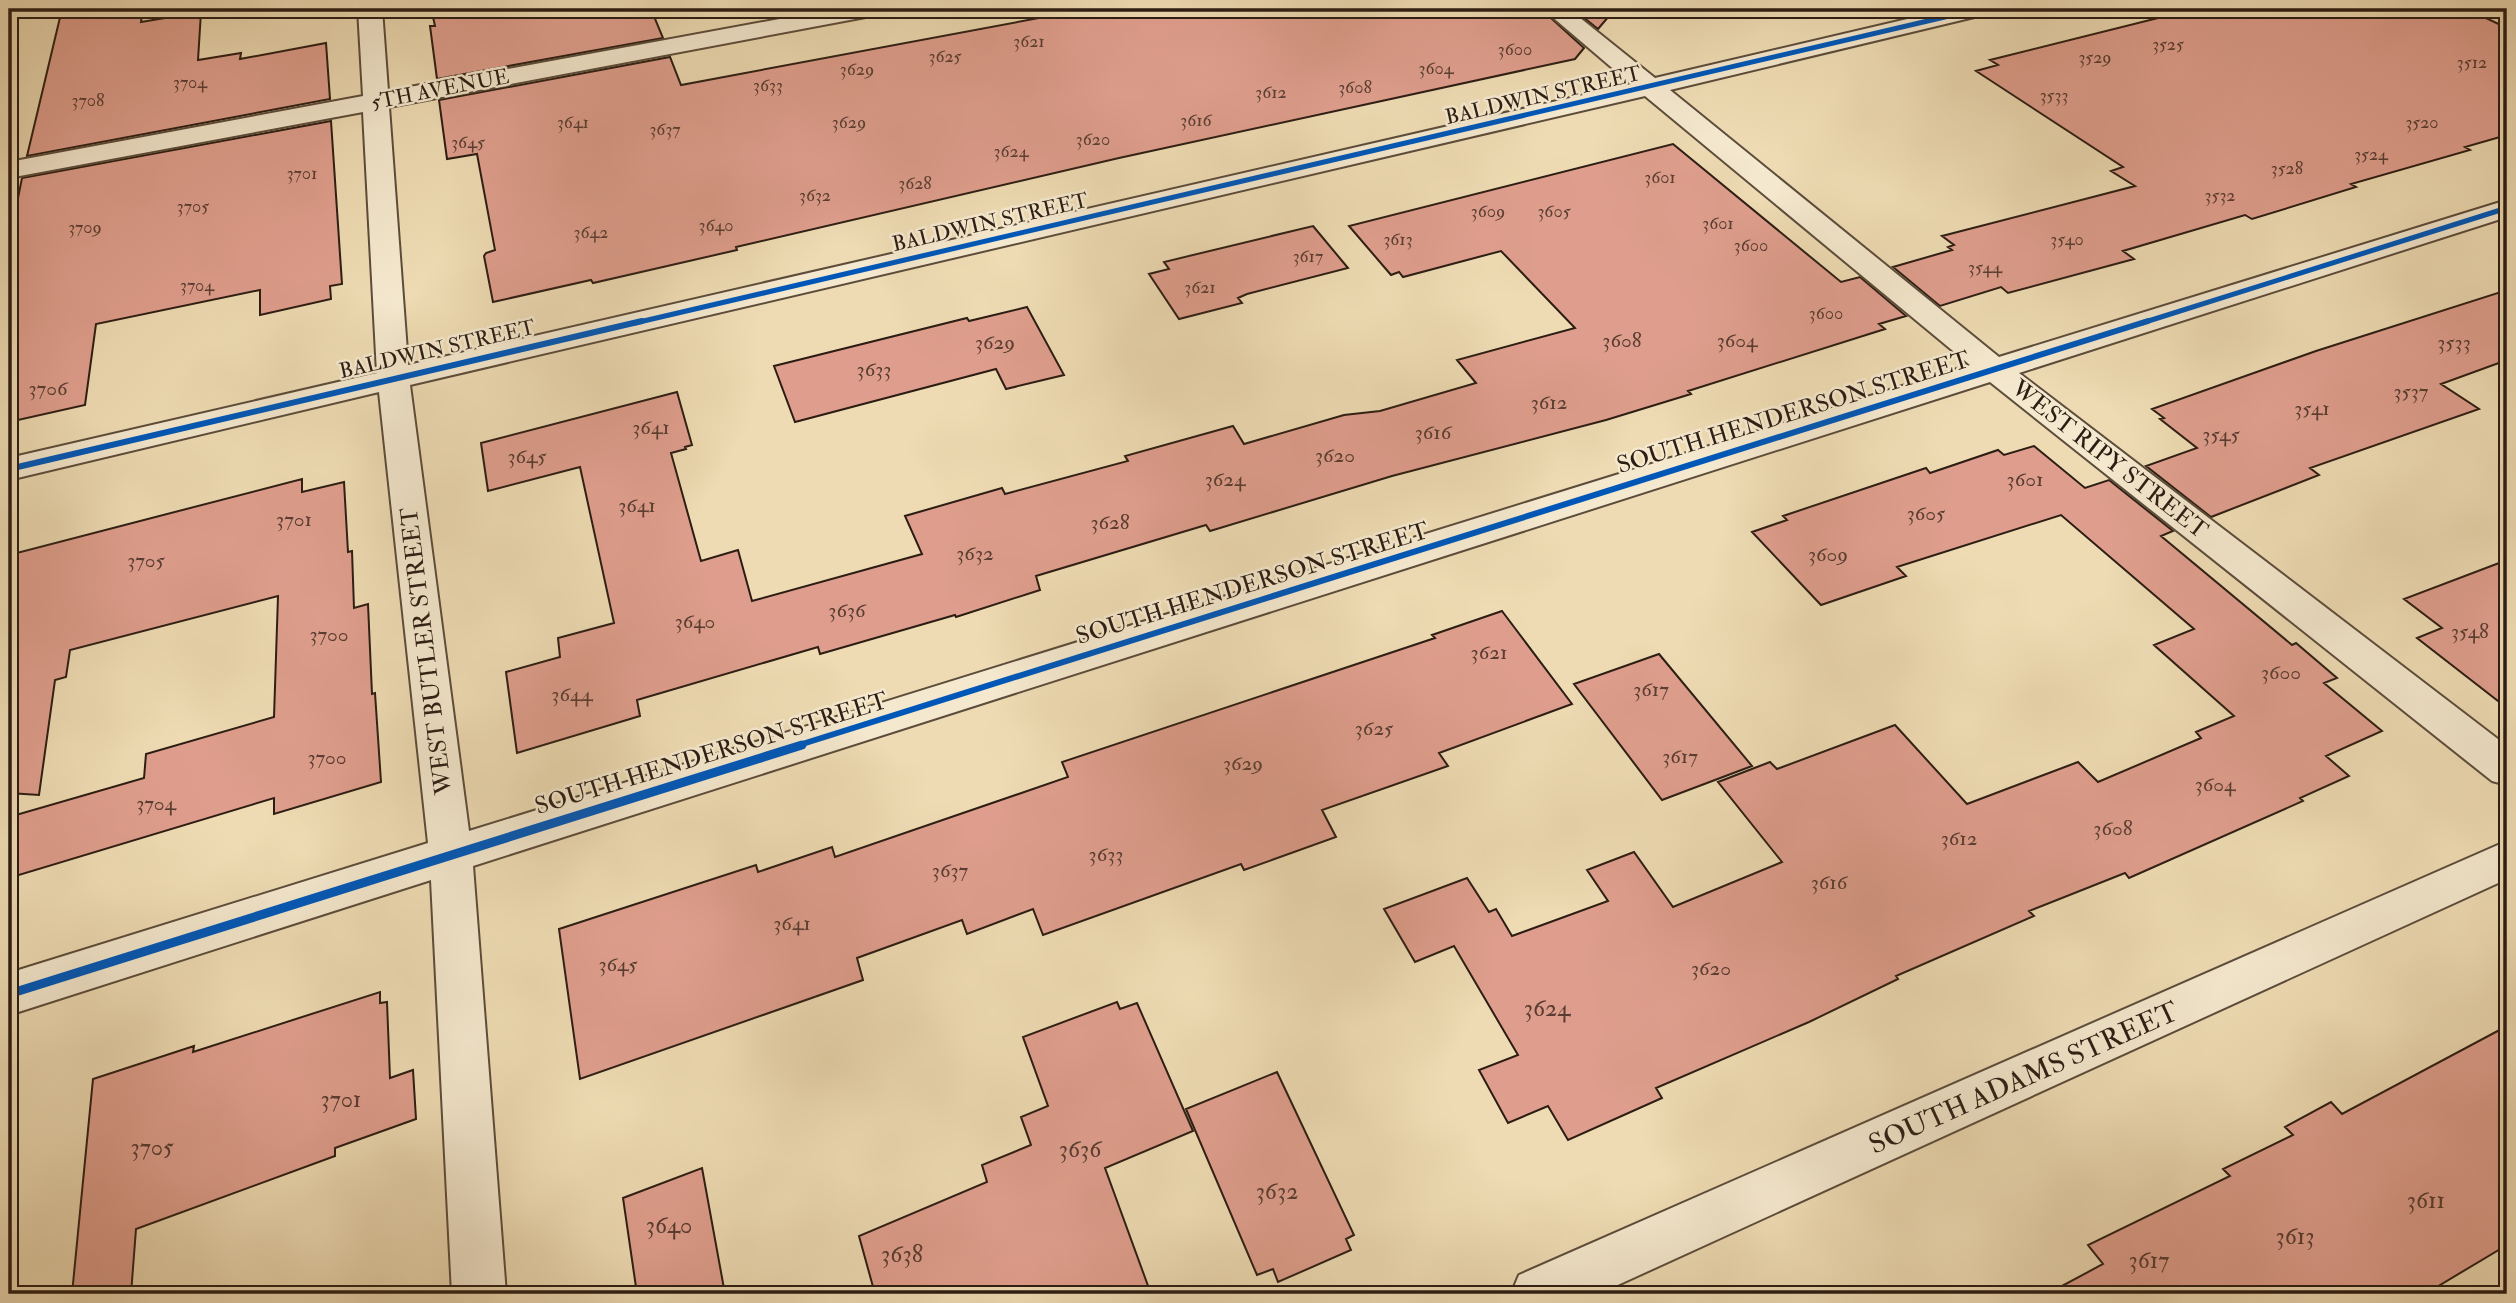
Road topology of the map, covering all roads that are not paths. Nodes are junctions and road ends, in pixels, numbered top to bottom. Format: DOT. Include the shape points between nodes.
graph roads {
  1 [pos="370,9"];
  2 [pos="871,9"];
  3 [pos="1555,9"];
  4 [pos="1979,9"];
  5 [pos="1651,88"];
  6 [pos="377,101"];
  7 [pos="9,170"];
  8 [pos="2507,208"];
  9 [pos="1994,369"];
  10 [pos="393,377"];
  11 [pos="9,469"];
  12 [pos="2507,769"];
  13 [pos="451,855"];
  14 [pos="2507,859"];
  15 [pos="9,994"];
  16 [pos="479,1294"];
  17 [pos="1538,1294"];
  1 -- 6 [label="street, WEST BUTLER STREET"];
  2 -- 6 [label="street, 5TH AVENUE"];
  3 -- 5 [label="street, WEST RIPY STREET"];
  4 -- 5 [label="street, BALDWIN STREET"];
  5 -- 9 [label="street, WEST RIPY STREET"];
  5 -- 10 [label="street, BALDWIN STREET"];
  6 -- 7 [label="street, 5TH AVENUE"];
  6 -- 10 [label="street, WEST BUTLER STREET"];
  8 -- 9 [label="street, SOUTH HENDERSON STREET"];
  9 -- 12 [label="street, WEST RIPY STREET"];
  9 -- 13 [label="street, SOUTH HENDERSON STREET"];
  10 -- 11 [label="street, BALDWIN STREET"];
  10 -- 13 [label="street, WEST BUTLER STREET"];
  13 -- 15 [label="street, SOUTH HENDERSON STREET"];
  13 -- 16 [label="street, WEST BUTLER STREET"];
  14 -- 17 [label="street, SOUTH ADAMS STREET"];
}
